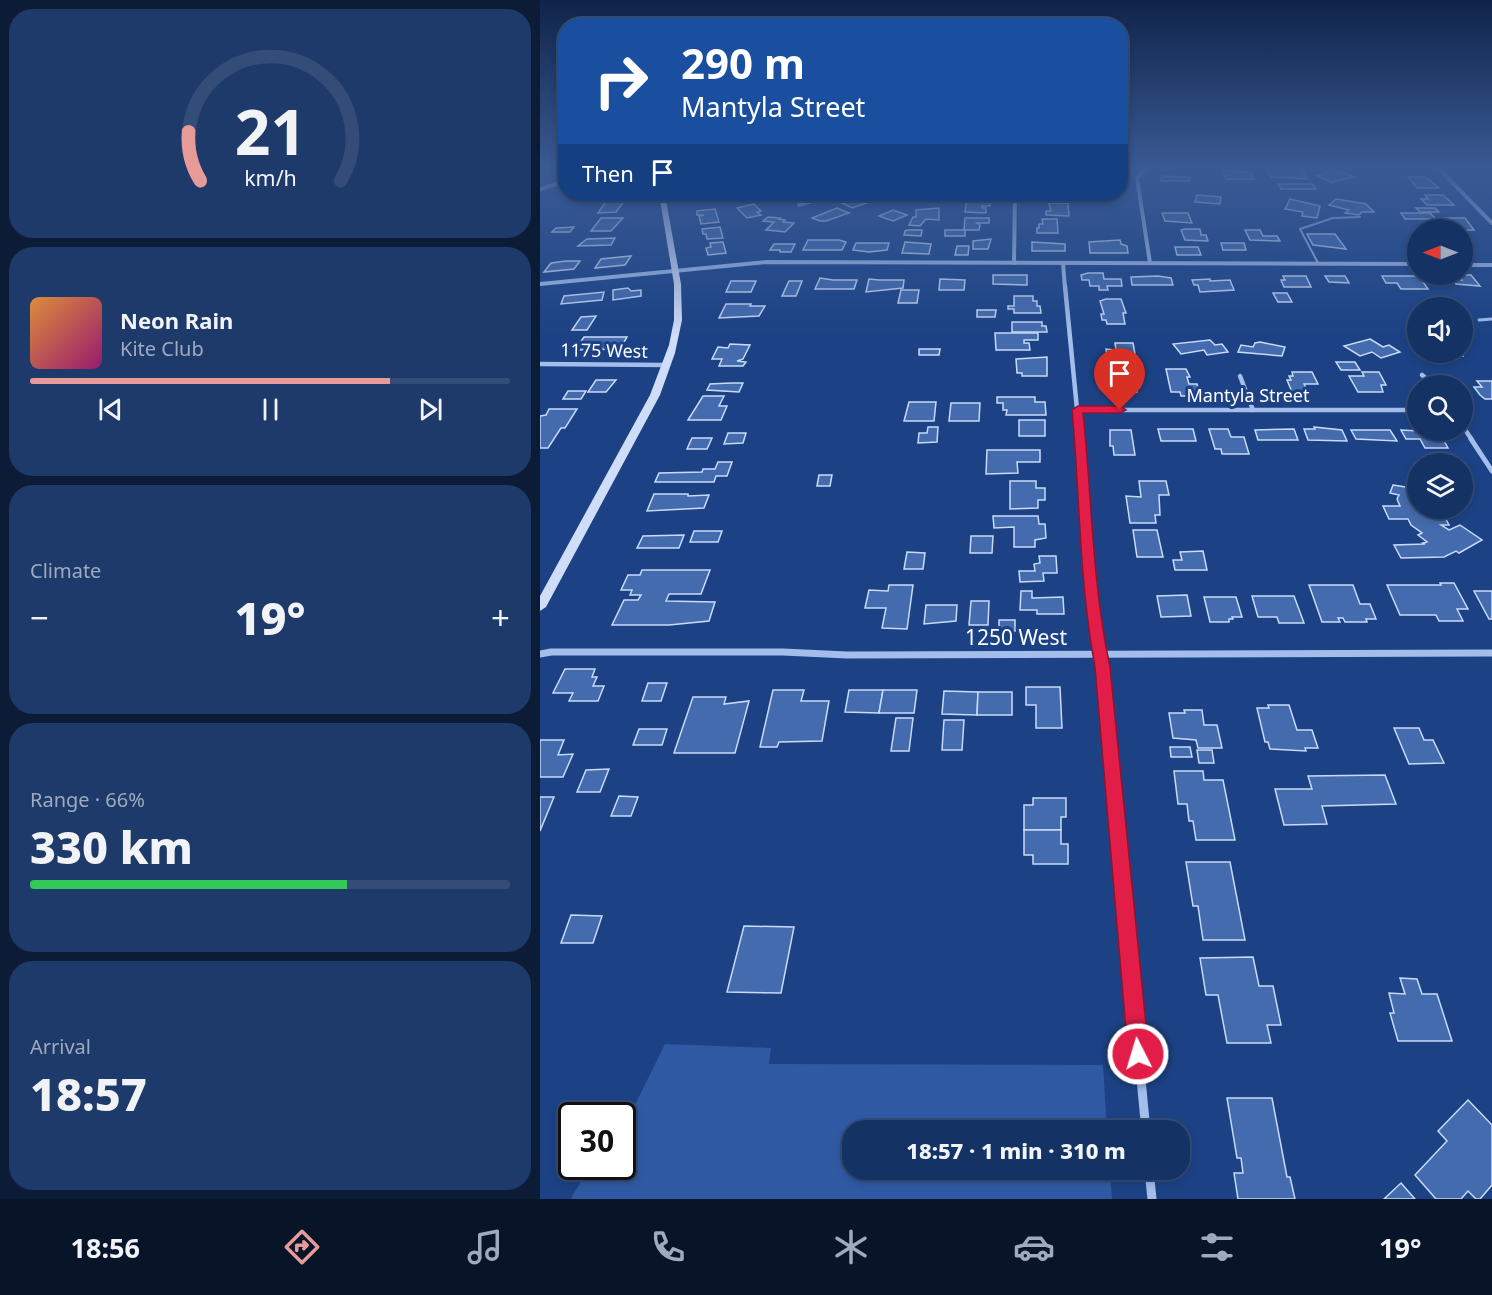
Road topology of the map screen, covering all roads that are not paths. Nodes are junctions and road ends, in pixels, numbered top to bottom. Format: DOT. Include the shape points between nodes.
graph roads {
  1 [pos="667,224"];
  2 [pos="1015,224"];
  3 [pos="1144,224"];
  4 [pos="1315,224"];
  5 [pos="1014,263"];
  6 [pos="1064,263"];
  7 [pos="1150,263"];
  8 [pos="1318,263"];
  9 [pos="1407,264"];
  10 [pos="1473,265"];
  11 [pos="1492,265"];
  12 [pos="675,272"];
  13 [pos="540,284"];
  14 [pos="1479,320"];
  15 [pos="1492,320"];
  16 [pos="540,364"];
  17 [pos="667,365"];
  18 [pos="1240,376"];
  19 [pos="1078,410"];
  20 [pos="1252,410"];
  21 [pos="1407,410"];
  22 [pos="1472,441"];
  23 [pos="1492,471"];
  24 [pos="540,608"];
  25 [pos="1492,653"];
  26 [pos="540,654"];
  27 [pos="1100,655"];
  28 [pos="1145,1120"];
  29 [pos="1150,1180"];
  30 [pos="1152,1199"];
  1 -- 12 [label="street"];
  2 -- 5 [label="street"];
  3 -- 7 [label="street"];
  4 -- 8 [label="lane" via="1300,229"];
  5 -- 6 [label="street"];
  5 -- 12 [label="street" via="766,262"];
  6 -- 7 [label="street"];
  6 -- 19 [label="street"];
  7 -- 8 [label="street"];
  8 -- 9 [label="street"];
  10 -- 11 [label="street"];
  12 -- 13 [label="street"];
  12 -- 17 [label="street" via="678,310"];
  14 -- 15 [label="lane"];
  16 -- 17 [label="street, 1175 West"];
  17 -- 24 [label="street" via="655,395"];
  18 -- 20 [label="street"];
  19 -- 20 [label="street, Mantyla Street"];
  19 -- 27 [label="street" via="1084,513"];
  20 -- 21 [label="street, Mantyla Street"];
  22 -- 23 [label="street"];
  25 -- 27 [label="street, 1250 West"];
  26 -- 27 [label="street, 1250 West"];
  27 -- 28 [label="street"];
  29 -- 30 [label="street"];
}
